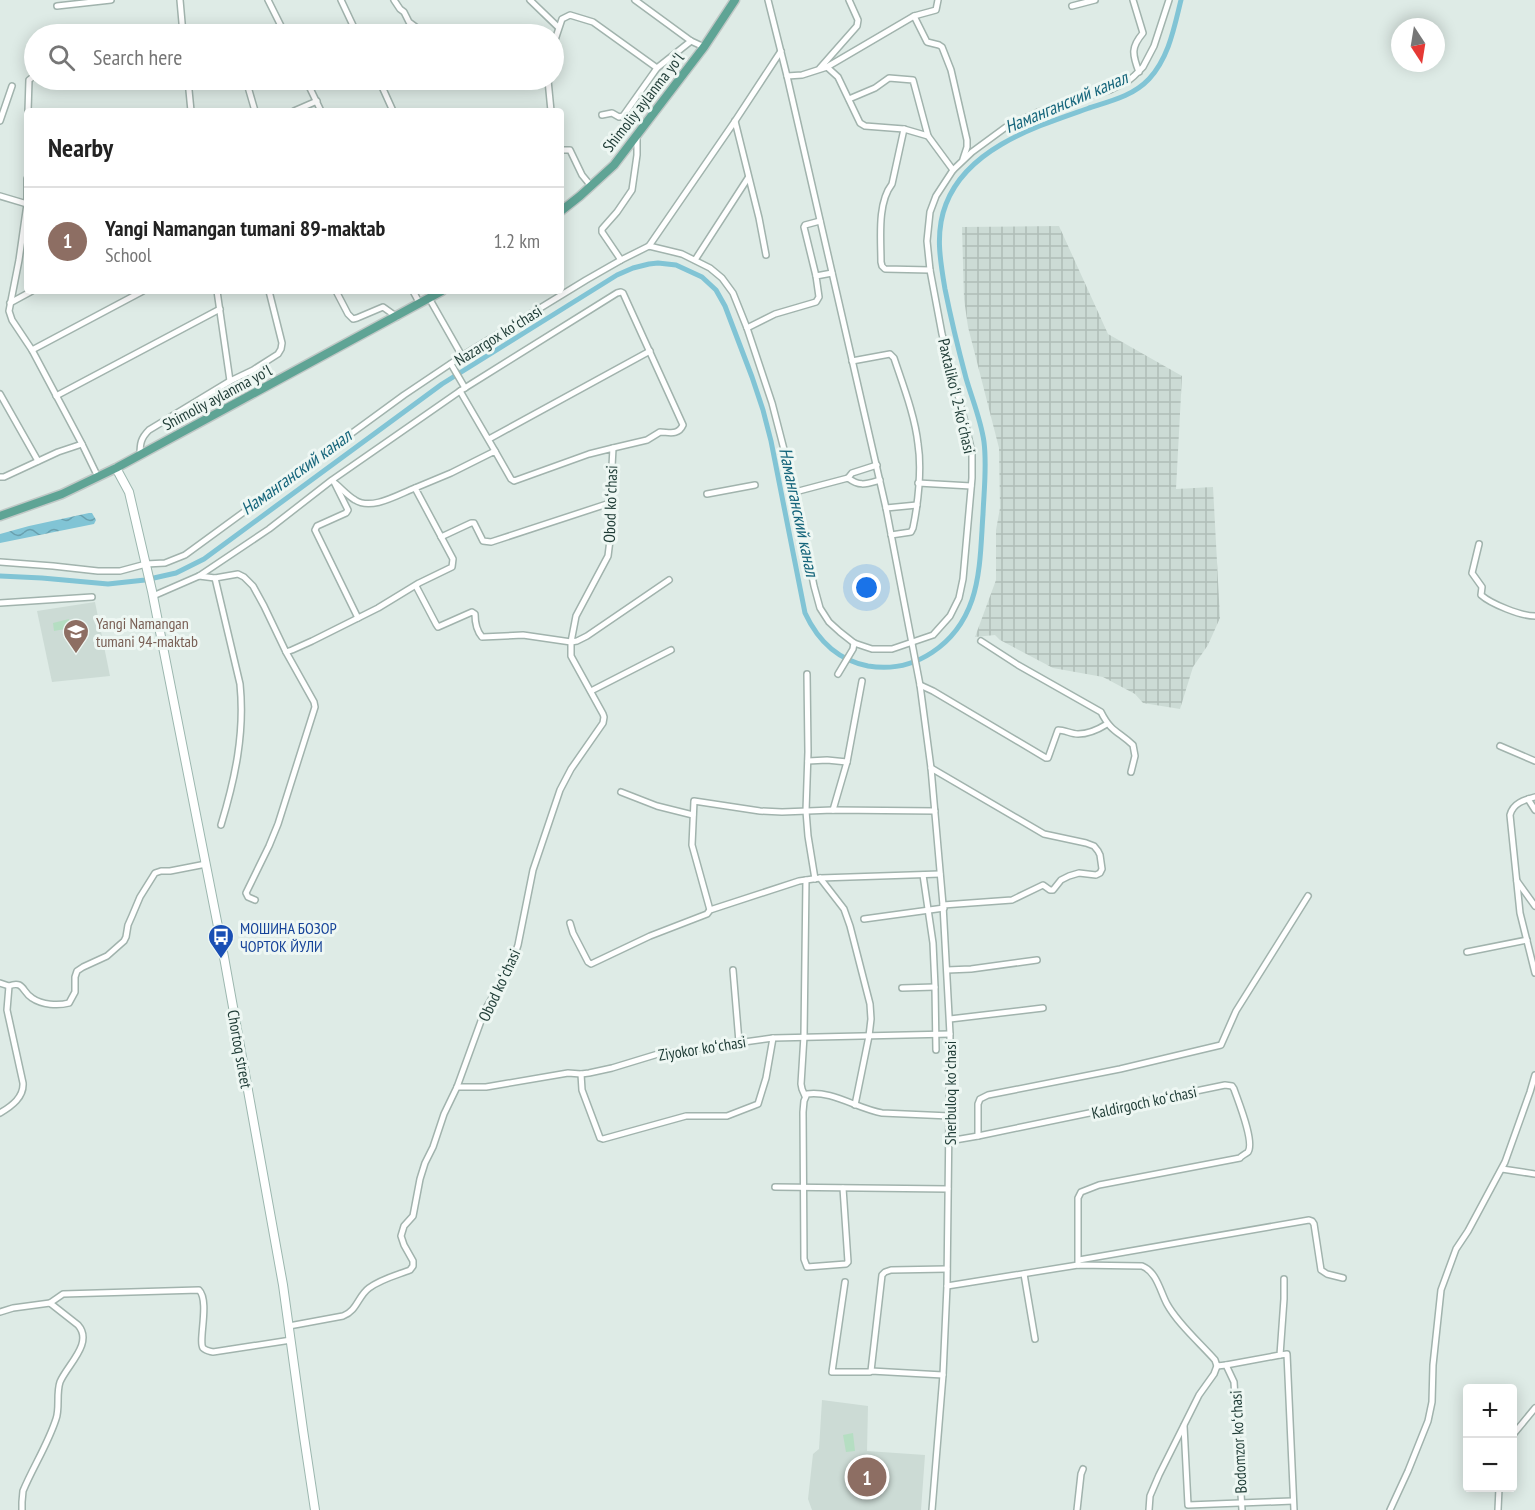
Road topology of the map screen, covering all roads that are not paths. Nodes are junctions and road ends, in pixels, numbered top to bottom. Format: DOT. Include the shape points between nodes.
graph roads {
  1 [pos="111,0"];
  2 [pos="180,0"];
  3 [pos="268,0"];
  4 [pos="341,0"];
  5 [pos="394,0"];
  6 [pos="530,0"];
  7 [pos="635,0"];
  8 [pos="735,0"];
  9 [pos="768,0"];
  10 [pos="849,0"];
  11 [pos="938,0"];
  12 [pos="1091,0"];
  13 [pos="1133,0"];
  14 [pos="1169,0"];
  15 [pos="57,6"];
  16 [pos="1072,6"];
  17 [pos="914,16"];
  18 [pos="182,24"];
  19 [pos="280,24"];
  20 [pos="352,24"];
  21 [pos="412,24"];
  22 [pos="555,24"];
  23 [pos="560,24"];
  24 [pos="691,40"];
  25 [pos="704,47"];
  26 [pos="781,51"];
  27 [pos="657,68"];
  28 [pos="827,68"];
  29 [pos="819,69"];
  30 [pos="1138,72"];
  31 [pos="787,76"];
  32 [pos="12,86"];
  33 [pos="29,90"];
  34 [pos="189,90"];
  35 [pos="249,90"];
  36 [pos="311,90"];
  37 [pos="384,90"];
  38 [pos="549,90"];
  39 [pos="849,99"];
  40 [pos="317,101"];
  41 [pos="28,108"];
  42 [pos="191,108"];
  43 [pos="254,108"];
  44 [pos="301,108"];
  45 [pos="320,108"];
  46 [pos="392,108"];
  47 [pos="550,108"];
  48 [pos="602,115"];
  49 [pos="0,121"];
  50 [pos="735,121"];
  51 [pos="904,129"];
  52 [pos="928,136"];
  53 [pos="637,137"];
  54 [pos="564,150"];
  55 [pos="962,161"];
  56 [pos="953,170"];
  57 [pos="748,178"];
  58 [pos="591,186"];
  59 [pos="0,196"];
  60 [pos="24,203"];
  61 [pos="564,208"];
  62 [pos="820,221"];
  63 [pos="24,225"];
  64 [pos="649,246"];
  65 [pos="766,255"];
  66 [pos="24,259"];
  67 [pos="19,260"];
  68 [pos="621,260"];
  69 [pos="695,260"];
  70 [pos="930,270"];
  71 [pos="832,273"];
  72 [pos="816,276"];
  73 [pos="26,294"];
  74 [pos="137,294"];
  75 [pos="218,294"];
  76 [pos="270,294"];
  77 [pos="338,294"];
  78 [pos="415,294"];
  79 [pos="436,294"];
  80 [pos="429,298"];
  81 [pos="10,303"];
  82 [pos="420,304"];
  83 [pos="220,309"];
  84 [pos="397,317"];
  85 [pos="747,328"];
  86 [pos="32,350"];
  87 [pos="650,351"];
  88 [pos="462,356"];
  89 [pos="852,362"];
  90 [pos="451,364"];
  91 [pos="230,381"];
  92 [pos="463,390"];
  93 [pos="0,394"];
  94 [pos="56,396"];
  95 [pos="489,439"];
  96 [pos="82,444"];
  97 [pos="613,448"];
  98 [pos="495,450"];
  99 [pos="140,455"];
  100 [pos="38,461"];
  101 [pos="877,465"];
  102 [pos="116,468"];
  103 [pos="0,477"];
  104 [pos="98,477"];
  105 [pos="848,478"];
  106 [pos="880,480"];
  107 [pos="333,481"];
  108 [pos="918,483"];
  109 [pos="755,485"];
  110 [pos="971,486"];
  111 [pos="416,488"];
  112 [pos="795,492"];
  113 [pos="707,494"];
  114 [pos="610,503"];
  115 [pos="917,505"];
  116 [pos="886,508"];
  117 [pos="0,516"];
  118 [pos="891,535"];
  119 [pos="441,537"];
  120 [pos="1479,544"];
  121 [pos="0,562"];
  122 [pos="147,566"];
  123 [pos="198,576"];
  124 [pos="215,578"];
  125 [pos="669,580"];
  126 [pos="416,586"];
  127 [pos="153,593"];
  128 [pos="92,597"];
  129 [pos="0,603"];
  130 [pos="1535,616"];
  131 [pos="358,618"];
  132 [pos="981,641"];
  133 [pos="571,642"];
  134 [pos="912,643"];
  135 [pos="854,646"];
  136 [pos="671,650"];
  137 [pos="286,652"];
  138 [pos="840,673"];
  139 [pos="807,674"];
  140 [pos="862,681"];
  141 [pos="920,685"];
  142 [pos="591,692"];
  143 [pos="1107,724"];
  144 [pos="1500,746"];
  145 [pos="808,761"];
  146 [pos="1535,761"];
  147 [pos="848,762"];
  148 [pos="931,768"];
  149 [pos="1131,772"];
  150 [pos="621,792"];
  151 [pos="1535,797"];
  152 [pos="1528,799"];
  153 [pos="833,810"];
  154 [pos="1535,810"];
  155 [pos="806,811"];
  156 [pos="935,811"];
  157 [pos="693,815"];
  158 [pos="221,825"];
  159 [pos="206,864"];
  160 [pos="940,874"];
  161 [pos="923,875"];
  162 [pos="817,879"];
  163 [pos="1516,879"];
  164 [pos="806,880"];
  165 [pos="1308,896"];
  166 [pos="255,900"];
  167 [pos="1535,906"];
  168 [pos="943,907"];
  169 [pos="710,910"];
  170 [pos="927,911"];
  171 [pos="864,919"];
  172 [pos="570,923"];
  173 [pos="1527,939"];
  174 [pos="1467,952"];
  175 [pos="1037,960"];
  176 [pos="733,970"];
  177 [pos="947,970"];
  178 [pos="1535,973"];
  179 [pos="0,983"];
  180 [pos="9,986"];
  181 [pos="935,987"];
  182 [pos="902,988"];
  183 [pos="1043,1008"];
  184 [pos="950,1018"];
  185 [pos="936,1034"];
  186 [pos="950,1034"];
  187 [pos="804,1036"];
  188 [pos="869,1036"];
  189 [pos="773,1038"];
  190 [pos="739,1042"];
  191 [pos="936,1050"];
  192 [pos="580,1074"];
  193 [pos="1535,1075"];
  194 [pos="457,1087"];
  195 [pos="806,1096"];
  196 [pos="855,1105"];
  197 [pos="0,1113"];
  198 [pos="950,1116"];
  199 [pos="978,1137"];
  200 [pos="949,1141"];
  201 [pos="1502,1169"];
  202 [pos="1535,1174"];
  203 [pos="775,1187"];
  204 [pos="804,1187"];
  205 [pos="843,1188"];
  206 [pos="948,1189"];
  207 [pos="1078,1263"];
  208 [pos="947,1269"];
  209 [pos="1024,1274"];
  210 [pos="1343,1278"];
  211 [pos="1284,1279"];
  212 [pos="845,1282"];
  213 [pos="947,1286"];
  214 [pos="50,1303"];
  215 [pos="0,1312"];
  216 [pos="289,1326"];
  217 [pos="1035,1339"];
  218 [pos="291,1341"];
  219 [pos="1280,1355"];
  220 [pos="1226,1365"];
  221 [pos="1217,1366"];
  222 [pos="871,1371"];
  223 [pos="943,1375"];
  224 [pos="1535,1408"];
  225 [pos="1184,1426"];
  226 [pos="1517,1430"];
  227 [pos="1083,1469"];
  228 [pos="1499,1492"];
  229 [pos="1293,1501"];
  230 [pos="1241,1503"];
  231 [pos="22,1510"];
  232 [pos="315,1510"];
  233 [pos="932,1510"];
  234 [pos="1077,1510"];
  235 [pos="1149,1510"];
  236 [pos="1242,1510"];
  237 [pos="1294,1510"];
  238 [pos="1390,1510"];
  239 [pos="1498,1510"];
  1 -- 15 [label="street"];
  2 -- 18 [label="street"];
  3 -- 19 [label="street"];
  4 -- 20 [label="street"];
  5 -- 21 [label="street"];
  6 -- 22 [label="street"];
  7 -- 24 [label="street"];
  8 -- 25 [label="main road, Shimoliy aylanma yoʻl"];
  9 -- 26 [label="street, Sherbuloq koʻchasi"];
  10 -- 29 [label="street" via="858,26"];
  11 -- 17 [label="street" via="936,10"];
  12 -- 16 [label="street"];
  13 -- 30 [label="street" via="1143,33 1134,45"];
  14 -- 30 [label="street" via="1154,46"];
  17 -- 28 [label="street"];
  17 -- 55 [label="street" via="927,42 942,47 951,70 968,147"];
  23 -- 27 [label="street" via="564,16 570,15 593,22"];
  24 -- 25 [label="street"];
  24 -- 27 [label="street"];
  25 -- 53 [label="main road, Shimoliy aylanma yoʻl"];
  26 -- 31 [label="street, Sherbuloq koʻchasi"];
  26 -- 50 [label="street"];
  27 -- 48 [label="street" via="623,116"];
  28 -- 29 [label="street"];
  28 -- 39 [label="street" via="838,77"];
  29 -- 31 [label="street"];
  30 -- 55 [label="street, Paxtalikoʻl 2-koʻchasi" via="1110,90 1021,119"];
  31 -- 62 [label="street, Sherbuloq koʻchasi"];
  32 -- 49 [label="street"];
  33 -- 41 [label="street"];
  34 -- 42 [label="street"];
  35 -- 43 [label="street"];
  36 -- 40 [label="street"];
  37 -- 46 [label="street"];
  38 -- 47 [label="street"];
  39 -- 51 [label="street" via="865,126"];
  39 -- 52 [label="street" via="889,78 913,80"];
  40 -- 44 [label="street"];
  40 -- 45 [label="street"];
  50 -- 57 [label="street"];
  50 -- 64 [label="street"];
  51 -- 52 [label="street"];
  51 -- 70 [label="street" via="882,210 881,262 885,269"];
  52 -- 56 [label="street"];
  53 -- 58 [label="main road, Shimoliy aylanma yoʻl"];
  53 -- 68 [label="street" via="632,190 602,229"];
  54 -- 58 [label="street" via="570,150"];
  55 -- 56 [label="street, Paxtalikoʻl 2-koʻchasi"];
  56 -- 70 [label="street, Paxtalikoʻl 2-koʻchasi" via="930,212"];
  57 -- 65 [label="street"];
  57 -- 69 [label="street"];
  58 -- 61 [label="main road, Shimoliy aylanma yoʻl"];
  59 -- 60 [label="street"];
  62 -- 71 [label="street, Sherbuloq koʻchasi"];
  62 -- 72 [label="street" via="804,227"];
  63 -- 67 [label="street"];
  64 -- 68 [label="street, Nazargox koʻchasi"];
  64 -- 69 [label="street"];
  66 -- 67 [label="street"];
  67 -- 81 [label="street"];
  68 -- 88 [label="street, Nazargox koʻchasi"];
  69 -- 85 [label="street" via="722,278 733,293"];
  70 -- 110 [label="street, Paxtalikoʻl 2-koʻchasi" via="972,453"];
  71 -- 72 [label="street"];
  71 -- 89 [label="street, Sherbuloq koʻchasi"];
  72 -- 85 [label="street" via="816,302"];
  73 -- 81 [label="street"];
  74 -- 86 [label="street"];
  75 -- 83 [label="street"];
  76 -- 91 [label="street" via="281,350"];
  77 -- 84 [label="street" via="353,319 383,307"];
  78 -- 82 [label="street"];
  79 -- 80 [label="main road, Shimoliy aylanma yoʻl"];
  80 -- 82 [label="main road, Shimoliy aylanma yoʻl"];
  80 -- 88 [label="street"];
  81 -- 86 [label="street" via="10,315"];
  82 -- 84 [label="main road, Shimoliy aylanma yoʻl"];
  83 -- 91 [label="street"];
  83 -- 94 [label="street"];
  84 -- 99 [label="main road, Shimoliy aylanma yoʻl"];
  85 -- 112 [label="street"];
  86 -- 94 [label="street"];
  87 -- 92 [label="street" via="623,293 619,292"];
  87 -- 95 [label="street"];
  87 -- 97 [label="street" via="682,419 682,428 673,434 660,432 647,441"];
  88 -- 90 [label="street, Nazargox koʻchasi"];
  89 -- 101 [label="street, Sherbuloq koʻchasi"];
  89 -- 108 [label="street" via="890,354 894,357 915,427"];
  90 -- 92 [label="street"];
  90 -- 122 [label="street, Nazargox koʻchasi" via="185,555"];
  91 -- 99 [label="street" via="149,430 140,442"];
  92 -- 95 [label="street"];
  92 -- 107 [label="street"];
  93 -- 100 [label="street"];
  94 -- 96 [label="street"];
  95 -- 98 [label="street"];
  96 -- 100 [label="street"];
  96 -- 104 [label="street"];
  97 -- 98 [label="street, Obod koʻchasi" via="514,481"];
  97 -- 114 [label="street, Obod koʻchasi"];
  98 -- 111 [label="street"];
  99 -- 102 [label="main road, Shimoliy aylanma yoʻl"];
  100 -- 103 [label="street"];
  101 -- 105 [label="street"];
  101 -- 106 [label="street, Sherbuloq koʻchasi"];
  102 -- 104 [label="main road, Shimoliy aylanma yoʻl"];
  102 -- 122 [label="main road, Chortoq street" via="129,492"];
  104 -- 117 [label="main road, Shimoliy aylanma yoʻl" via="62,495"];
  105 -- 106 [label="street" via="861,485"];
  105 -- 112 [label="street"];
  106 -- 116 [label="street, Sherbuloq koʻchasi"];
  107 -- 111 [label="street" via="363,503 378,502"];
  107 -- 123 [label="street"];
  107 -- 131 [label="street" via="348,510 315,530"];
  108 -- 110 [label="street"];
  108 -- 115 [label="street"];
  109 -- 113 [label="street"];
  110 -- 134 [label="street, Paxtalikoʻl 2-koʻchasi" via="959,598 933,635"];
  111 -- 119 [label="street"];
  112 -- 135 [label="street" via="820,608"];
  114 -- 119 [label="street" via="488,542 483,541 474,523"];
  114 -- 133 [label="street, Obod koʻchasi" via="608,556 576,616"];
  115 -- 116 [label="street"];
  115 -- 118 [label="street" via="911,532"];
  116 -- 118 [label="street, Sherbuloq koʻchasi"];
  118 -- 134 [label="street, Sherbuloq koʻchasi"];
  119 -- 126 [label="street" via="453,559 452,567"];
  120 -- 130 [label="street" via="1472,573 1482,587 1481,595"];
  121 -- 122 [label="street, Nazargox koʻchasi" via="98,572"];
  122 -- 127 [label="main road, Chortoq street"];
  123 -- 124 [label="street"];
  123 -- 127 [label="street"];
  124 -- 137 [label="street" via="238,574 253,586"];
  124 -- 158 [label="street" via="242,702 241,736"];
  125 -- 133 [label="street" via="587,636"];
  126 -- 131 [label="street"];
  126 -- 133 [label="street" via="438,627 472,612 482,637 523,635"];
  127 -- 159 [label="main road, Chortoq street"];
  128 -- 129 [label="street"];
  131 -- 137 [label="street"];
  132 -- 143 [label="street" via="1101,712"];
  133 -- 142 [label="street, Obod koʻchasi" via="571,656"];
  134 -- 135 [label="street" via="880,650"];
  134 -- 141 [label="street, Sherbuloq koʻchasi"];
  135 -- 138 [label="street"];
  136 -- 142 [label="street"];
  137 -- 166 [label="street" via="315,707 278,823 246,893"];
  139 -- 145 [label="street"];
  140 -- 147 [label="street"];
  141 -- 143 [label="street" via="1046,758 1058,730 1078,734"];
  141 -- 148 [label="street, Sherbuloq koʻchasi"];
  142 -- 194 [label="street, Obod koʻchasi" via="603,714 603,723 560,790 533,870 512,963 485,1010"];
  143 -- 149 [label="street" via="1133,745"];
  144 -- 146 [label="street"];
  145 -- 147 [label="street"];
  145 -- 155 [label="street"];
  147 -- 153 [label="street"];
  148 -- 156 [label="street, Sherbuloq koʻchasi"];
  148 -- 168 [label="street" via="1044,834 1094,846 1102,869 1096,875 1069,876 1053,890 1042,885 1012,900"];
  150 -- 157 [label="street"];
  151 -- 152 [label="street"];
  152 -- 154 [label="street"];
  152 -- 163 [label="street" via="1514,806 1510,815"];
  153 -- 155 [label="street"];
  153 -- 156 [label="street"];
  155 -- 157 [label="street" via="760,811 694,801"];
  155 -- 162 [label="street"];
  156 -- 160 [label="street, Sherbuloq koʻchasi"];
  157 -- 169 [label="street" via="691,840"];
  159 -- 180 [label="street" via="155,873 140,897 124,941 107,956 77,971 75,992 69,1003 43,1003 17,984"];
  159 -- 216 [label="main road, Chortoq street"];
  160 -- 161 [label="street"];
  160 -- 168 [label="street, Sherbuloq koʻchasi"];
  161 -- 162 [label="street"];
  161 -- 170 [label="street"];
  162 -- 164 [label="street"];
  162 -- 188 [label="street" via="844,909 850,926 870,1004"];
  163 -- 167 [label="street"];
  163 -- 173 [label="street"];
  164 -- 169 [label="street"];
  164 -- 187 [label="street"];
  165 -- 199 [label="street" via="1236,1011 1221,1045 988,1095 978,1104"];
  168 -- 170 [label="street"];
  168 -- 177 [label="street, Sherbuloq koʻchasi"];
  169 -- 172 [label="street" via="591,964"];
  170 -- 171 [label="street"];
  170 -- 181 [label="street"];
  173 -- 174 [label="street"];
  173 -- 178 [label="street"];
  175 -- 177 [label="street"];
  176 -- 190 [label="street"];
  177 -- 184 [label="street, Sherbuloq koʻchasi"];
  179 -- 180 [label="street"];
  180 -- 197 [label="street" via="7,1010 23,1090"];
  181 -- 182 [label="street"];
  181 -- 185 [label="street"];
  183 -- 184 [label="street"];
  184 -- 186 [label="street, Sherbuloq koʻchasi"];
  185 -- 186 [label="street, Ziyokor koʻchasi"];
  185 -- 188 [label="street, Ziyokor koʻchasi"];
  185 -- 191 [label="street"];
  186 -- 198 [label="street, Sherbuloq koʻchasi"];
  187 -- 188 [label="street, Ziyokor koʻchasi"];
  187 -- 189 [label="street, Ziyokor koʻchasi"];
  187 -- 195 [label="street" via="801,1089"];
  188 -- 196 [label="street"];
  189 -- 190 [label="street, Ziyokor koʻchasi"];
  189 -- 192 [label="street" via="758,1104 727,1116 687,1116 603,1139 582,1090"];
  190 -- 192 [label="street, Ziyokor koʻchasi" via="658,1054"];
  192 -- 194 [label="street, Ziyokor koʻchasi" via="486,1088"];
  193 -- 201 [label="street"];
  194 -- 216 [label="street" via="425,1162 413,1216 404,1226 402,1241 413,1266 370,1287 349,1314"];
  195 -- 196 [label="street" via="815,1093"];
  195 -- 204 [label="street"];
  196 -- 198 [label="street" via="882,1113"];
  198 -- 200 [label="street, Sherbuloq koʻchasi"];
  199 -- 200 [label="street, Kaldirgoch koʻchasi"];
  199 -- 207 [label="street, Kaldirgoch koʻchasi" via="1232,1086 1248,1135 1247,1153 1240,1158 1085,1189 1078,1198"];
  200 -- 206 [label="street, Sherbuloq koʻchasi"];
  201 -- 202 [label="street"];
  201 -- 238 [label="street" via="1456,1249 1441,1290 1428,1421"];
  203 -- 204 [label="street"];
  204 -- 205 [label="street"];
  204 -- 205 [label="street" via="807,1267 848,1262"];
  205 -- 206 [label="street"];
  206 -- 208 [label="street, Sherbuloq koʻchasi"];
  207 -- 209 [label="street"];
  207 -- 210 [label="street" via="1309,1220 1314,1224 1321,1270"];
  207 -- 221 [label="street" via="1146,1268 1173,1313"];
  208 -- 213 [label="street, Sherbuloq koʻchasi"];
  208 -- 222 [label="street" via="900,1269 882,1275"];
  209 -- 213 [label="street"];
  209 -- 217 [label="street"];
  211 -- 219 [label="street"];
  212 -- 222 [label="street" via="832,1372"];
  213 -- 223 [label="street, Sherbuloq koʻchasi"];
  214 -- 215 [label="street"];
  214 -- 218 [label="street" via="63,1294 199,1290 204,1324 202,1344 207,1351"];
  214 -- 231 [label="street" via="81,1329 82,1344 60,1383 57,1417 23,1491"];
  216 -- 218 [label="main road, Chortoq street"];
  218 -- 232 [label="main road, Chortoq street"];
  219 -- 220 [label="street"];
  219 -- 229 [label="street" via="1287,1354"];
  220 -- 221 [label="street"];
  220 -- 230 [label="street, Bodomzor koʻchasi" via="1235,1387"];
  221 -- 225 [label="street"];
  222 -- 223 [label="street"];
  223 -- 233 [label="street, Sherbuloq koʻchasi"];
  224 -- 226 [label="street"];
  225 -- 230 [label="street" via="1188,1505"];
  225 -- 235 [label="street" via="1154,1488"];
  227 -- 234 [label="street"];
  228 -- 239 [label="street"];
  229 -- 230 [label="street"];
  229 -- 237 [label="street"];
  230 -- 236 [label="street, Bodomzor koʻchasi"];
}
